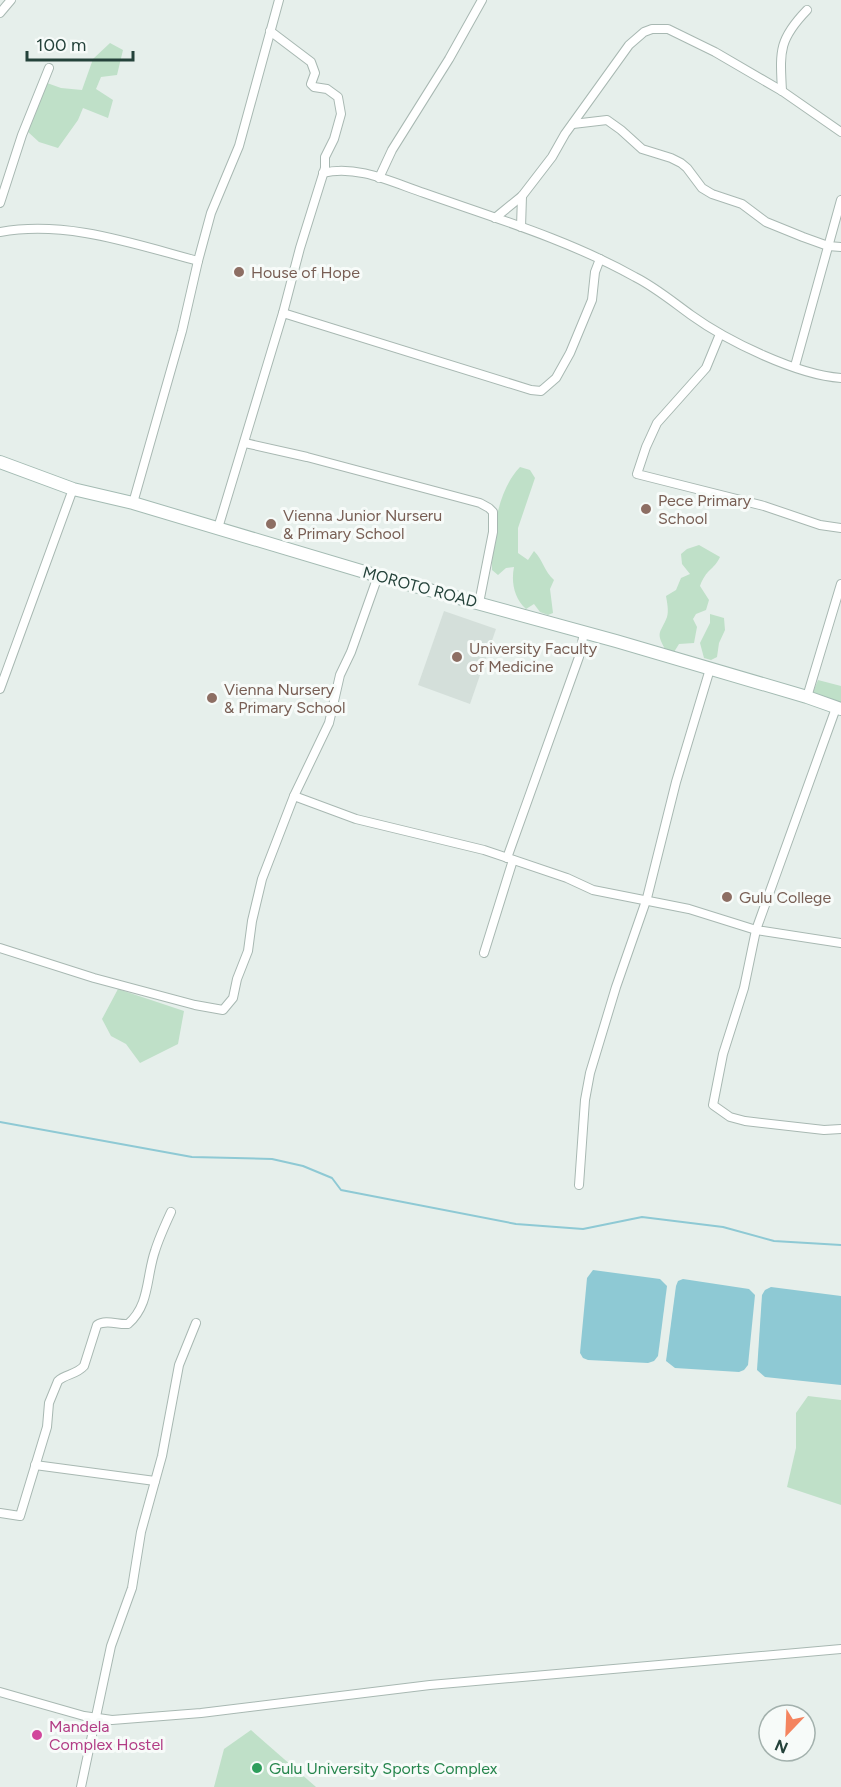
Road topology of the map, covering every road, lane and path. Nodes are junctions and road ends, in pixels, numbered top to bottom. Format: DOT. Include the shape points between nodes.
graph roads {
  1 [pos="11,0"];
  2 [pos="279,0"];
  3 [pos="482,0"];
  4 [pos="807,10"];
  5 [pos="0,13"];
  6 [pos="270,31"];
  7 [pos="49,68"];
  8 [pos="782,92"];
  9 [pos="573,124"];
  10 [pos="839,128"];
  11 [pos="323,173"];
  12 [pos="379,178"];
  13 [pos="522,196"];
  14 [pos="841,200"];
  15 [pos="0,203"];
  16 [pos="495,218"];
  17 [pos="521,227"];
  18 [pos="0,232"];
  19 [pos="828,246"];
  20 [pos="841,247"];
  21 [pos="600,259"];
  22 [pos="198,261"];
  23 [pos="283,312"];
  24 [pos="720,334"];
  25 [pos="795,366"];
  26 [pos="841,378"];
  27 [pos="245,443"];
  28 [pos="0,462"];
  29 [pos="72,489"];
  30 [pos="133,503"];
  31 [pos="218,528"];
  32 [pos="841,528"];
  33 [pos="378,576"];
  34 [pos="841,584"];
  35 [pos="479,603"];
  36 [pos="584,633"];
  37 [pos="710,669"];
  38 [pos="0,689"];
  39 [pos="807,697"];
  40 [pos="839,709"];
  41 [pos="294,796"];
  42 [pos="510,859"];
  43 [pos="646,902"];
  44 [pos="756,930"];
  45 [pos="841,943"];
  46 [pos="0,948"];
  47 [pos="484,952"];
  48 [pos="841,1129"];
  49 [pos="579,1185"];
  50 [pos="171,1212"];
  51 [pos="196,1323"];
  52 [pos="35,1465"];
  53 [pos="154,1481"];
  54 [pos="0,1512"];
  55 [pos="841,1649"];
  56 [pos="0,1692"];
  57 [pos="97,1719"];
  58 [pos="81,1787"];
  1 -- 5 [label="street"];
  2 -- 6 [label="street"];
  3 -- 12 [label="street"];
  4 -- 8 [label="street" via="782,45"];
  6 -- 11 [label="street" via="310,62 315,73 311,84 327,89 340,101 341,114 325,156"];
  6 -- 22 [label="street" via="239,146 216,198"];
  7 -- 15 [label="street"];
  8 -- 9 [label="street" via="716,52 662,28 644,32 629,45"];
  8 -- 10 [label="street"];
  9 -- 13 [label="street"];
  9 -- 19 [label="street" via="607,120 642,149 681,163 712,194 742,204 766,222"];
  11 -- 12 [label="street" via="343,170"];
  11 -- 23 [label="street"];
  12 -- 16 [label="street"];
  13 -- 16 [label="street"];
  13 -- 17 [label="street"];
  14 -- 19 [label="street"];
  16 -- 17 [label="street"];
  17 -- 21 [label="street"];
  18 -- 22 [label="street" via="56,228"];
  19 -- 20 [label="street"];
  19 -- 25 [label="street"];
  21 -- 23 [label="street" via="592,300 570,353 556,378 541,390"];
  21 -- 24 [label="street" via="636,277"];
  22 -- 30 [label="street"];
  23 -- 27 [label="street"];
  24 -- 25 [label="street"];
  24 -- 32 [label="street" via="706,368 657,423 637,474"];
  25 -- 26 [label="street"];
  27 -- 31 [label="street"];
  27 -- 35 [label="street" via="409,483 489,508 493,512 493,532"];
  28 -- 29 [label="main road, MOROTO ROAD"];
  29 -- 30 [label="main road, MOROTO ROAD"];
  29 -- 38 [label="street"];
  30 -- 31 [label="main road, MOROTO ROAD"];
  31 -- 33 [label="main road, MOROTO ROAD"];
  33 -- 35 [label="main road, MOROTO ROAD"];
  33 -- 41 [label="street" via="340,675 329,723"];
  34 -- 39 [label="street"];
  35 -- 36 [label="main road, MOROTO ROAD"];
  36 -- 37 [label="main road, MOROTO ROAD"];
  36 -- 42 [label="street"];
  37 -- 39 [label="main road, MOROTO ROAD"];
  37 -- 43 [label="street"];
  39 -- 40 [label="main road, MOROTO ROAD"];
  40 -- 44 [label="street"];
  41 -- 42 [label="street" via="356,819"];
  41 -- 46 [label="street" via="260,885 248,951 233,998 223,1010 94,978"];
  42 -- 43 [label="street" via="593,890"];
  42 -- 47 [label="street"];
  43 -- 44 [label="street" via="689,909"];
  43 -- 49 [label="street" via="590,1073"];
  44 -- 45 [label="street"];
  44 -- 48 [label="street" via="712,1104 730,1117 745,1121"];
  50 -- 52 [label="street" via="154,1252 140,1313 128,1324 100,1323 84,1366 60,1378 49,1403 47,1427"];
  51 -- 53 [label="street" via="179,1365"];
  52 -- 53 [label="street"];
  52 -- 54 [label="street" via="20,1516"];
  53 -- 57 [label="street" via="132,1588 111,1646"];
  55 -- 57 [label="street" via="430,1685 201,1713"];
  56 -- 57 [label="street"];
  57 -- 58 [label="street"];
}
